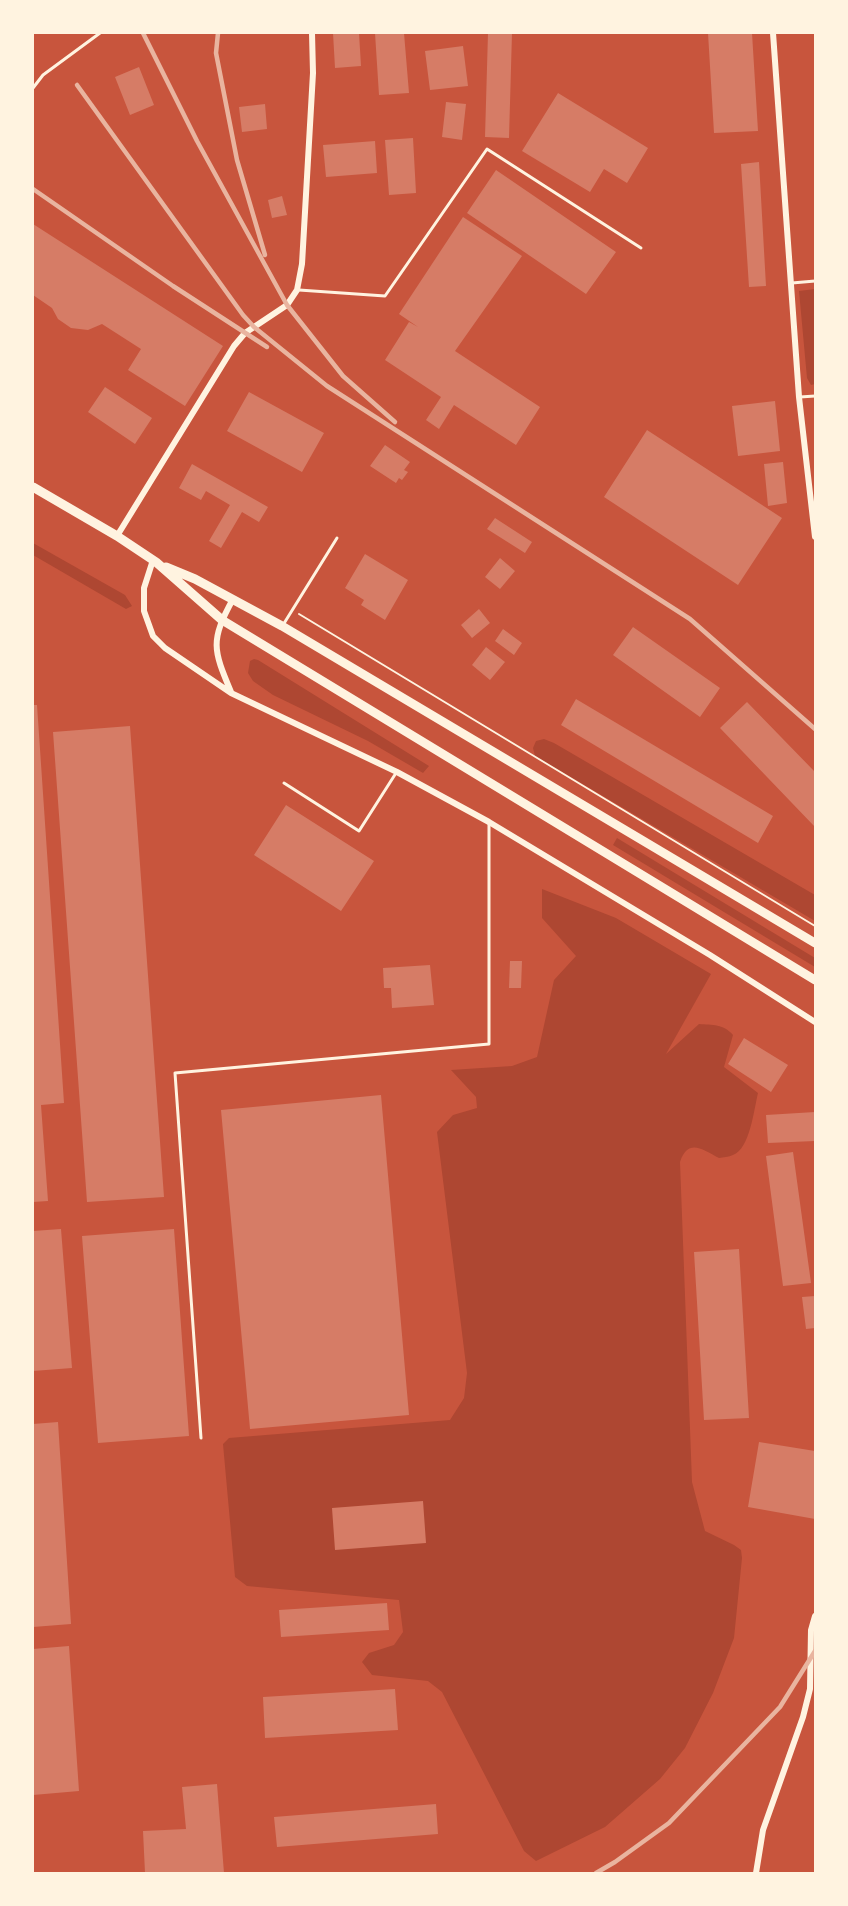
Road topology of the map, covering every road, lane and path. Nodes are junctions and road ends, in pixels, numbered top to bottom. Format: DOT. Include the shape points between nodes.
graph roads {
  1 [pos="100,33"];
  2 [pos="312,33"];
  3 [pos="773,33"];
  4 [pos="33,88"];
  5 [pos="642,248"];
  6 [pos="815,281"];
  7 [pos="790,283"];
  8 [pos="297,290"];
  9 [pos="815,396"];
  10 [pos="799,397"];
  11 [pos="33,487"];
  12 [pos="117,536"];
  13 [pos="815,537"];
  14 [pos="337,538"];
  15 [pos="154,561"];
  16 [pos="233,599"];
  17 [pos="292,610"];
  18 [pos="222,620"];
  19 [pos="282,626"];
  20 [pos="231,693"];
  21 [pos="397,772"];
  22 [pos="284,783"];
  23 [pos="489,822"];
  24 [pos="815,926"];
  25 [pos="815,944"];
  26 [pos="815,980"];
  27 [pos="815,1022"];
  28 [pos="201,1438"];
  29 [pos="815,1616"];
  30 [pos="756,1873"];
  1 -- 4 [label="lane" via="44,75"];
  2 -- 8 [label="street" via="312,97"];
  3 -- 7 [label="street"];
  5 -- 8 [label="lane" via="487,149 385,296"];
  6 -- 7 [label="lane"];
  7 -- 10 [label="street"];
  8 -- 12 [label="street" via="287,305 234,345"];
  9 -- 10 [label="lane"];
  10 -- 13 [label="street"];
  11 -- 12 [label="main road"];
  12 -- 15 [label="main road"];
  14 -- 17 [label="lane"];
  15 -- 16 [label="main road"];
  15 -- 18 [label="main road"];
  15 -- 20 [label="street" via="144,588 144,611 153,636"];
  16 -- 18 [label="street"];
  16 -- 19 [label="main road"];
  17 -- 19 [label="lane"];
  17 -- 24 [label="path"];
  18 -- 20 [label="street" via="216,636 217,650"];
  18 -- 26 [label="main road"];
  19 -- 25 [label="main road"];
  20 -- 21 [label="street"];
  21 -- 22 [label="lane" via="359,831"];
  21 -- 23 [label="street"];
  23 -- 27 [label="street"];
  23 -- 28 [label="lane" via="489,1044 175,1073"];
  29 -- 30 [label="street" via="811,1630 810,1689 763,1830"];
}
